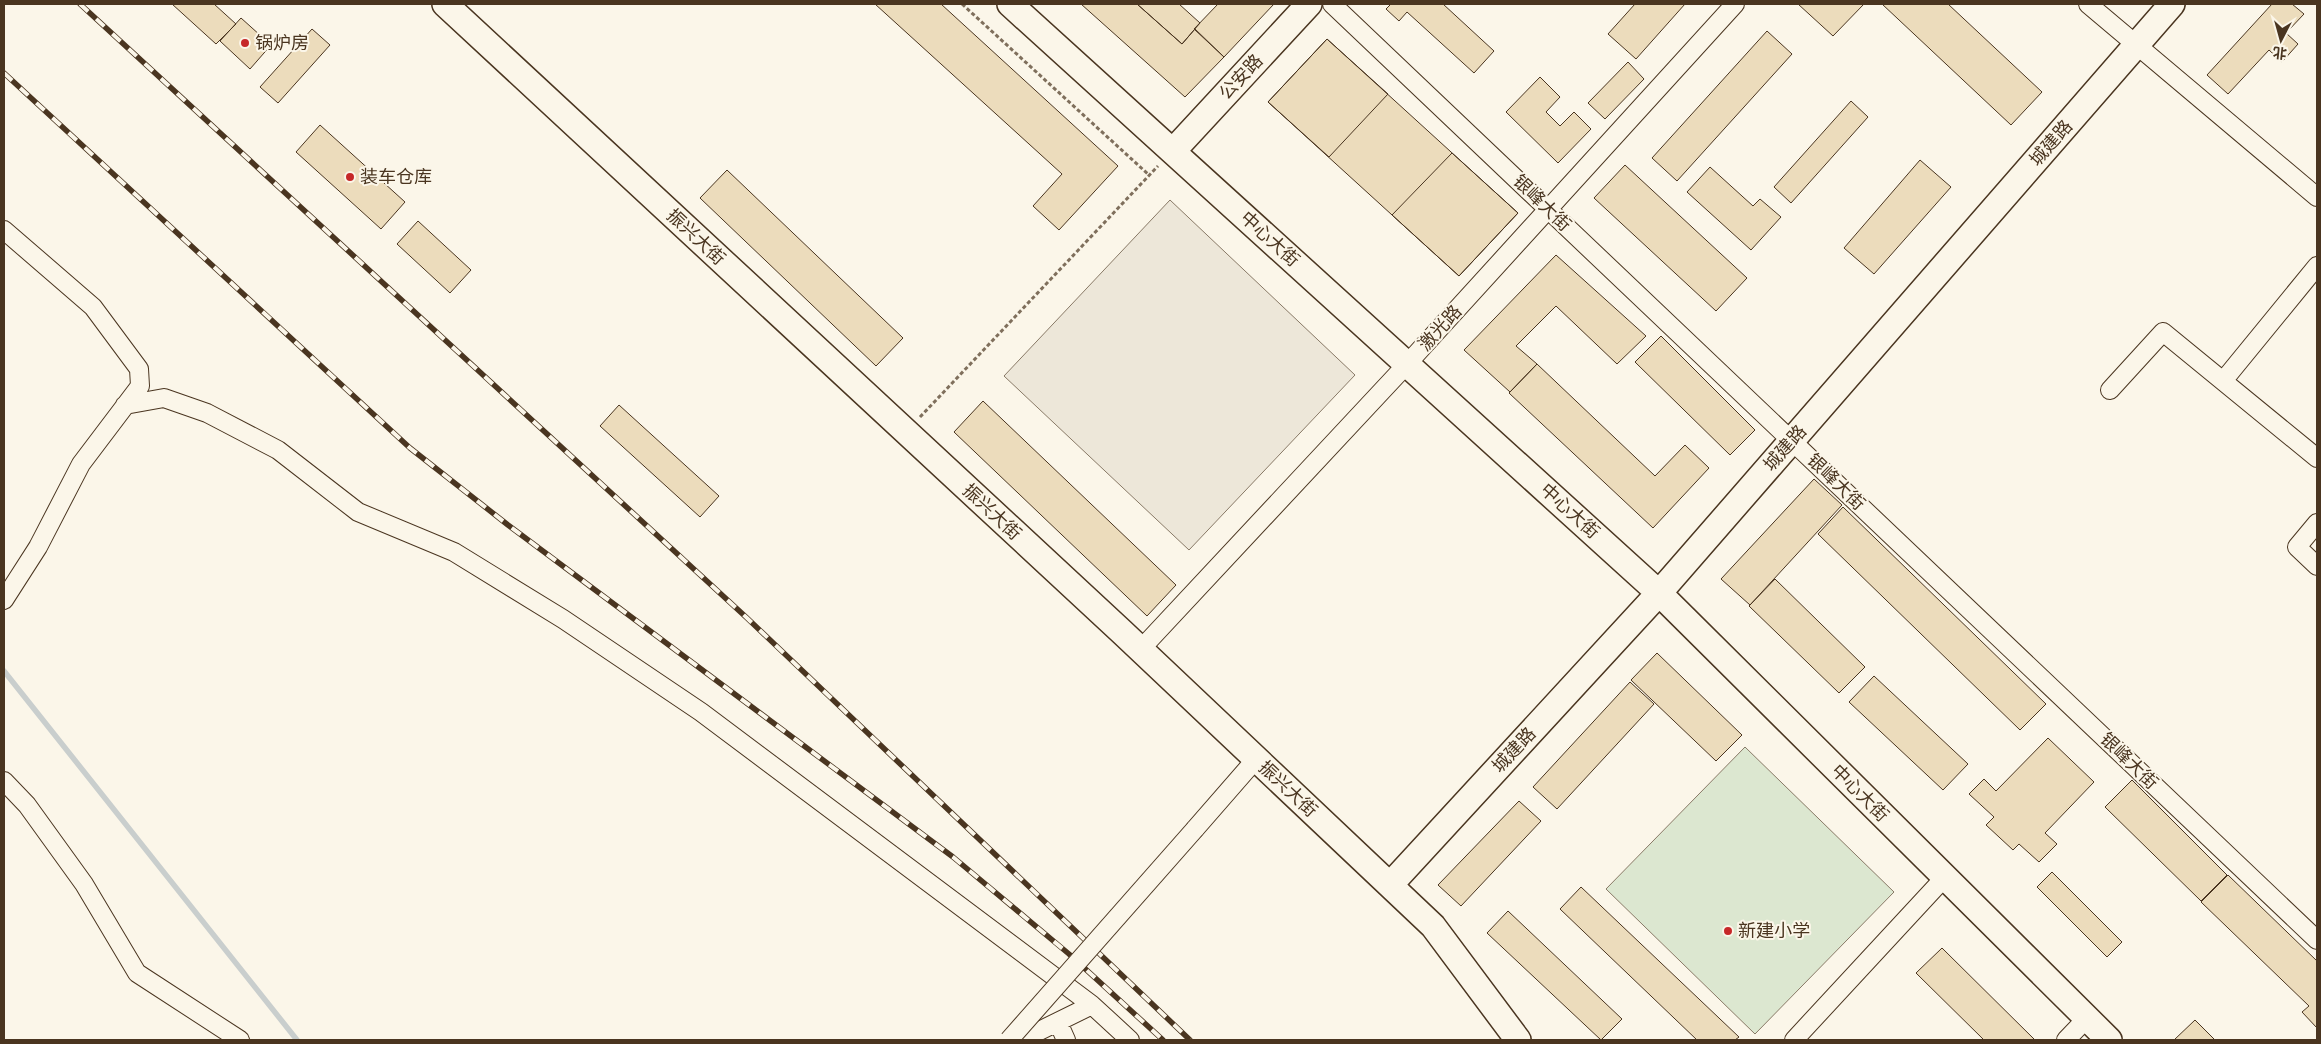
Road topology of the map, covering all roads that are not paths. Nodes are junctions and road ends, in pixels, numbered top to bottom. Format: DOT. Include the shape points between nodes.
graph roads {
  1 [pos="445,4"];
  2 [pos="1010,4"];
  3 [pos="1309,4"];
  4 [pos="1332,4"];
  5 [pos="1735,4"];
  6 [pos="2088,4"];
  7 [pos="2172,4"];
  8 [pos="2135,46"];
  9 [pos="1173,151"];
  10 [pos="2317,197"];
  11 [pos="1548,209"];
  12 [pos="4,230"];
  13 [pos="2317,266"];
  14 [pos="1408,363"];
  15 [pos="2223,381"];
  16 [pos="2110,390"];
  17 [pos="125,405"];
  18 [pos="1792,440"];
  19 [pos="2317,458"];
  20 [pos="2317,523"];
  21 [pos="2317,566"];
  22 [pos="1659,593"];
  23 [pos="4,600"];
  24 [pos="1140,650"];
  25 [pos="1256,759"];
  26 [pos="4,781"];
  27 [pos="1945,877"];
  28 [pos="1390,885"];
  29 [pos="2317,940"];
  30 [pos="1092,1005"];
  31 [pos="2087,1018"];
  32 [pos="1058,1022"];
  33 [pos="240,1040"];
  34 [pos="1008,1040"];
  35 [pos="1025,1040"];
  36 [pos="1066,1040"];
  37 [pos="1130,1040"];
  38 [pos="1518,1040"];
  39 [pos="1794,1040"];
  40 [pos="2066,1040"];
  41 [pos="2109,1040"];
  1 -- 24 [label="street, 振兴大街"];
  2 -- 9 [label="street, 中心大街"];
  3 -- 9 [label="street, 公安路"];
  4 -- 11 [label="street, 银峰大街"];
  5 -- 11 [label="street, 激光路"];
  6 -- 8 [label="street"];
  7 -- 8 [label="street, 城建路"];
  8 -- 10 [label="street"];
  8 -- 18 [label="street, 城建路"];
  9 -- 14 [label="street, 中心大街"];
  11 -- 14 [label="street, 激光路"];
  11 -- 18 [label="street, 银峰大街"];
  12 -- 17 [label="street" via="93,307 139,369 140,386"];
  13 -- 15 [label="street"];
  14 -- 22 [label="street, 中心大街"];
  14 -- 24 [label="street, 激光路"];
  15 -- 16 [label="street" via="2162,332"];
  15 -- 19 [label="street"];
  17 -- 23 [label="street" via="81,464 38,547"];
  17 -- 30 [label="street" via="164,398 207,413 278,450 358,512 454,552 563,619 700,712"];
  18 -- 22 [label="street, 城建路"];
  18 -- 29 [label="street, 银峰大街"];
  20 -- 21 [label="street" via="2297,548"];
  22 -- 27 [label="street, 中心大街"];
  22 -- 28 [label="street, 城建路"];
  24 -- 25 [label="street, 振兴大街"];
  25 -- 28 [label="street, 振兴大街"];
  25 -- 34 [label="street, bridge"];
  26 -- 33 [label="street" via="27,805 84,884 137,973"];
  27 -- 31 [label="street, 中心大街"];
  27 -- 39 [label="street"];
  28 -- 38 [label="street, 振兴大街" via="1433,926"];
  30 -- 32 [label="street"];
  30 -- 37 [label="street"];
  31 -- 40 [label="street"];
  31 -- 41 [label="street, 中心大街"];
  32 -- 35 [label="street"];
  32 -- 36 [label="street"];
}
